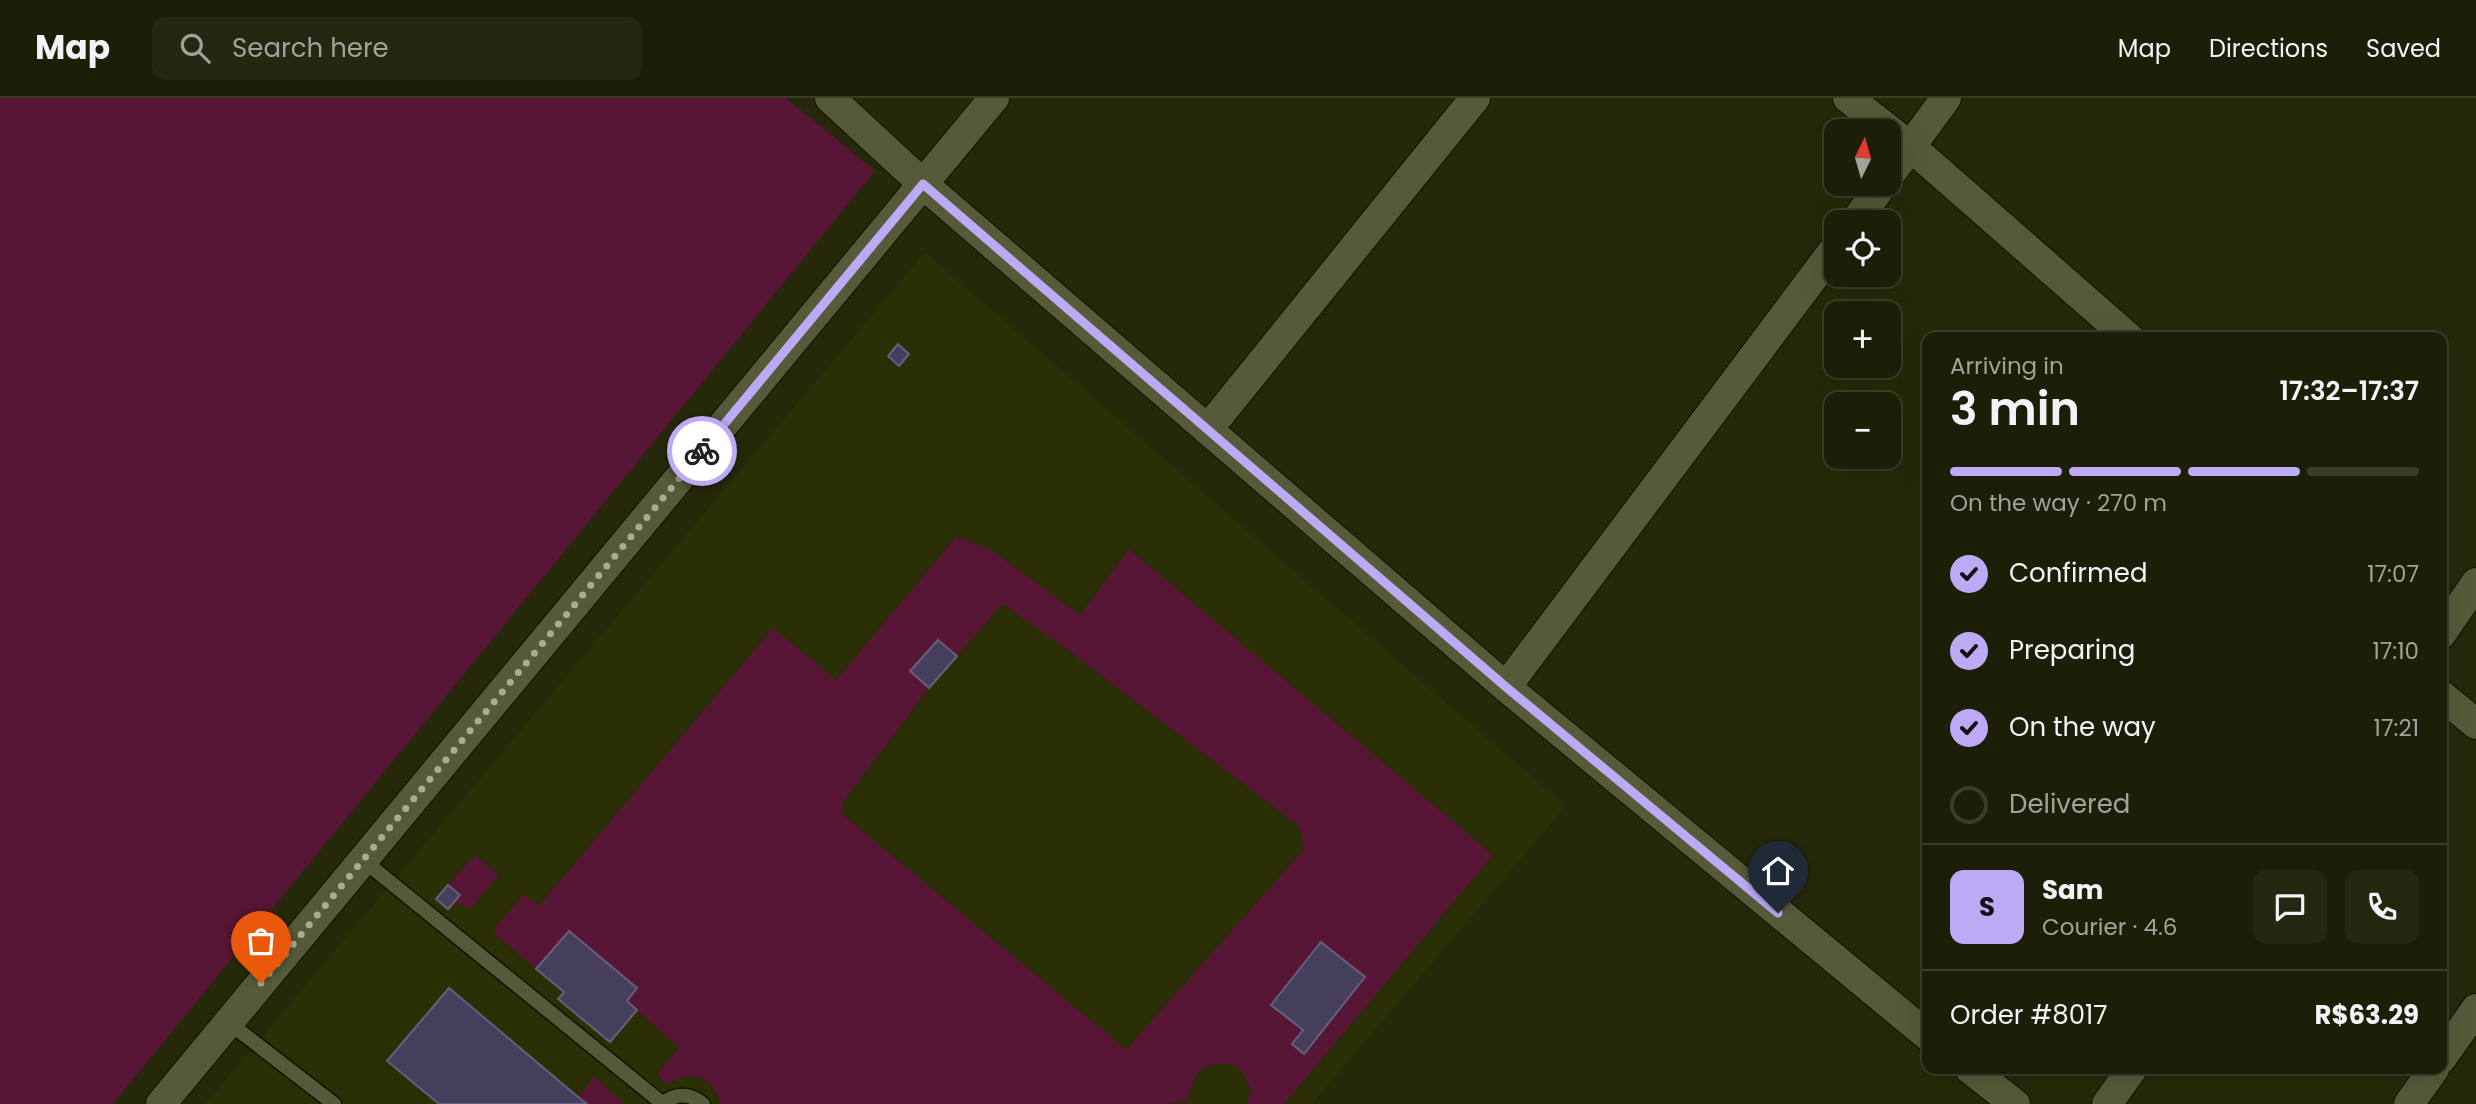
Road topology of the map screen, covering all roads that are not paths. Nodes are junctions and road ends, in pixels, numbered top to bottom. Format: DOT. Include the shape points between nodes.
graph roads {
  1 [pos="830,98"];
  2 [pos="994,98"];
  3 [pos="1475,98"];
  4 [pos="1848,98"];
  5 [pos="1946,98"];
  6 [pos="1911,147"];
  7 [pos="1901,160"];
  8 [pos="923,184"];
  9 [pos="1824,263"];
  10 [pos="2122,332"];
  11 [pos="1208,429"];
  12 [pos="2476,583"];
  13 [pos="2447,619"];
  14 [pos="1506,687"];
  15 [pos="2447,700"];
  16 [pos="2476,724"];
  17 [pos="363,860"];
  18 [pos="2476,1009"];
  19 [pos="228,1022"];
  20 [pos="1922,1031"];
  21 [pos="2447,1050"];
  22 [pos="1976,1074"];
  23 [pos="2129,1074"];
  24 [pos="2430,1074"];
  25 [pos="161,1104"];
  26 [pos="334,1104"];
  27 [pos="662,1104"];
  28 [pos="703,1104"];
  29 [pos="2015,1104"];
  30 [pos="2108,1104"];
  31 [pos="2409,1104"];
  1 -- 8 [label="street"];
  2 -- 8 [label="street"];
  3 -- 11 [label="street"];
  4 -- 6 [label="street"];
  5 -- 6 [label="street"];
  6 -- 7 [label="street"];
  6 -- 10 [label="street"];
  8 -- 11 [label="street"];
  8 -- 17 [label="street"];
  9 -- 14 [label="street"];
  11 -- 14 [label="street"];
  12 -- 13 [label="street"];
  14 -- 20 [label="street"];
  15 -- 16 [label="street"];
  17 -- 19 [label="street"];
  17 -- 27 [label="lane"];
  18 -- 21 [label="street"];
  19 -- 25 [label="street"];
  19 -- 26 [label="lane"];
  22 -- 29 [label="street"];
  23 -- 30 [label="street"];
  24 -- 31 [label="street"];
  27 -- 28 [label="lane" via="680,1095"];
}
